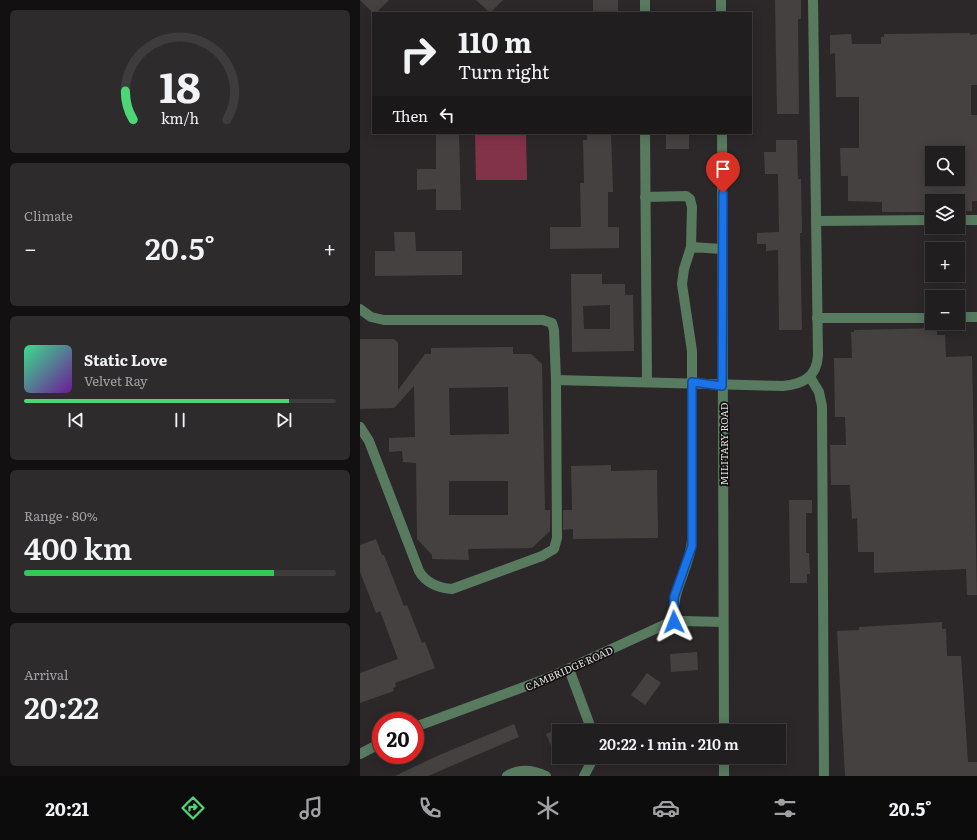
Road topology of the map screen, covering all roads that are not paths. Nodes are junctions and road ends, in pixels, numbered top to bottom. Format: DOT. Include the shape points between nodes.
graph roads {
  1 [pos="645,0"];
  2 [pos="721,0"];
  3 [pos="813,0"];
  4 [pos="645,12"];
  5 [pos="721,12"];
  6 [pos="645,134"];
  7 [pos="722,134"];
  8 [pos="645,197"];
  9 [pos="925,220"];
  10 [pos="965,220"];
  11 [pos="977,220"];
  12 [pos="816,221"];
  13 [pos="691,247"];
  14 [pos="722,249"];
  15 [pos="360,310"];
  16 [pos="965,317"];
  17 [pos="977,317"];
  18 [pos="817,318"];
  19 [pos="925,318"];
  20 [pos="810,377"];
  21 [pos="556,380"];
  22 [pos="647,381"];
  23 [pos="692,382"];
  24 [pos="722,386"];
  25 [pos="360,427"];
  26 [pos="674,622"];
  27 [pos="723,622"];
  28 [pos="569,669"];
  29 [pos="424,724"];
  30 [pos="589,724"];
  31 [pos="724,724"];
  32 [pos="372,748"];
  33 [pos="360,754"];
  34 [pos="590,764"];
  35 [pos="724,764"];
  36 [pos="507,776"];
  37 [pos="546,776"];
  38 [pos="584,776"];
  39 [pos="724,776"];
  40 [pos="824,776"];
  1 -- 4 [label="street"];
  2 -- 5 [label="street"];
  3 -- 12 [label="street"];
  6 -- 8 [label="street"];
  7 -- 14 [label="street, MILITARY ROAD"];
  8 -- 13 [label="street" via="686,196 690,199"];
  8 -- 22 [label="street"];
  9 -- 12 [label="street"];
  10 -- 11 [label="street"];
  12 -- 18 [label="street"];
  13 -- 14 [label="street"];
  13 -- 23 [label="street" via="682,284 691,342"];
  14 -- 24 [label="street, MILITARY ROAD"];
  15 -- 21 [label="street" via="370,317 384,320 550,321 554,325"];
  16 -- 17 [label="street"];
  18 -- 19 [label="street"];
  18 -- 20 [label="street" via="817,365"];
  20 -- 24 [label="street" via="788,385"];
  20 -- 40 [label="street" via="822,406"];
  21 -- 22 [label="street"];
  21 -- 25 [label="street" via="555,548 542,556 455,588 442,588 427,581 422,575 367,438"];
  22 -- 23 [label="street"];
  23 -- 24 [label="street"];
  23 -- 26 [label="street" via="692,546 674,597"];
  24 -- 27 [label="street, MILITARY ROAD"];
  26 -- 27 [label="street, CAMBRIDGE ROAD"];
  26 -- 28 [label="street, CAMBRIDGE ROAD"];
  27 -- 31 [label="street, MILITARY ROAD"];
  28 -- 29 [label="street, CAMBRIDGE ROAD"];
  28 -- 30 [label="street"];
  32 -- 33 [label="street"];
  34 -- 38 [label="street"];
  35 -- 39 [label="street"];
  36 -- 37 [label="street" via="524,770 536,771"];
}
